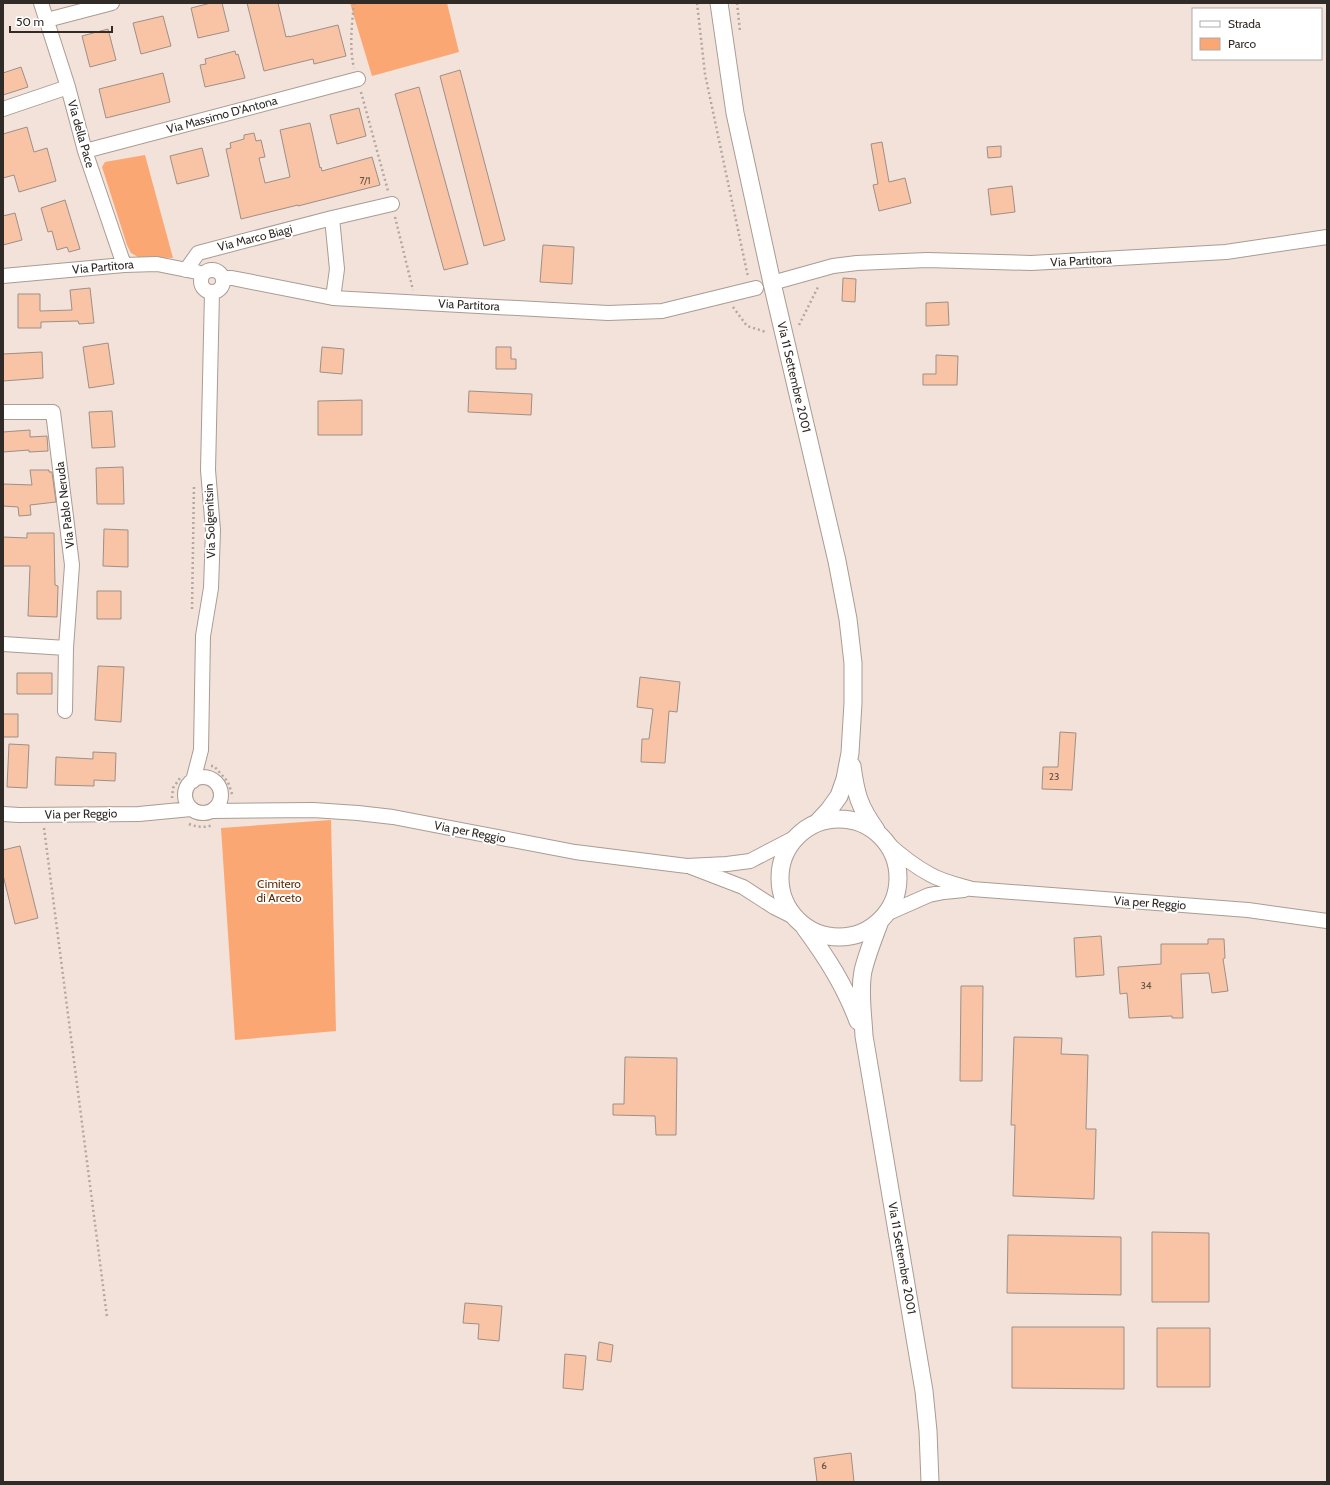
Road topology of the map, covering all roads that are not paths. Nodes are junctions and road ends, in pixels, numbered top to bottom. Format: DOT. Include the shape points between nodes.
graph roads {
  1 [pos="41,3"];
  2 [pos="112,3"];
  3 [pos="719,3"];
  4 [pos="47,20"];
  5 [pos="358,79"];
  6 [pos="68,87"];
  7 [pos="3,109"];
  8 [pos="85,151"];
  9 [pos="392,204"];
  10 [pos="332,218"];
  11 [pos="1327,237"];
  12 [pos="124,265"];
  13 [pos="186,270"];
  14 [pos="3,276"];
  15 [pos="202,276"];
  16 [pos="224,278"];
  17 [pos="760,286"];
  18 [pos="212,292"];
  19 [pos="333,298"];
  20 [pos="3,412"];
  21 [pos="3,644"];
  22 [pos="66,648"];
  23 [pos="65,712"];
  24 [pos="850,753"];
  25 [pos="202,766"];
  26 [pos="193,781"];
  27 [pos="217,787"];
  28 [pos="185,794"];
  29 [pos="232,806"];
  30 [pos="174,807"];
  31 [pos="191,809"];
  32 [pos="212,811"];
  33 [pos="3,814"];
  34 [pos="817,823"];
  35 [pos="796,837"];
  36 [pos="882,838"];
  37 [pos="687,866"];
  38 [pos="972,889"];
  39 [pos="883,917"];
  40 [pos="798,921"];
  41 [pos="1327,921"];
  42 [pos="864,1036"];
  43 [pos="930,1482"];
  1 -- 4 [label="street, Via della Pace"];
  2 -- 4 [label="street"];
  3 -- 17 [label="main road, Via 11 Settembre 2001"];
  4 -- 6 [label="street, Via della Pace"];
  5 -- 8 [label="street, Via Massimo D'Antona"];
  6 -- 7 [label="street"];
  6 -- 8 [label="street, Via della Pace"];
  8 -- 12 [label="street, Via della Pace"];
  9 -- 10 [label="street, Via Marco Biagi"];
  10 -- 13 [label="street, Via Marco Biagi" via="198,253"];
  10 -- 19 [label="street" via="337,269"];
  11 -- 17 [label="street, Via Partitora" via="1226,252 1031,263 927,260 857,263 833,266"];
  12 -- 13 [label="street, Via Partitora" via="157,264"];
  12 -- 14 [label="street, Via Partitora"];
  13 -- 15 [label="street, Via Partitora"];
  15 -- 16 [label="street, Via Partitora" via="212,269 219,271"];
  15 -- 18 [label="street" via="200,280 203,288"];
  16 -- 18 [label="street" via="221,288"];
  16 -- 19 [label="street, Via Partitora"];
  17 -- 19 [label="street, Via Partitora" via="662,311 608,313"];
  17 -- 24 [label="main road, Via 11 Settembre 2001" via="831,538 848,620 853,663"];
  18 -- 25 [label="street, Via Solgenitsin" via="208,470 213,530 211,588 203,636"];
  20 -- 22 [label="street, Via Pablo Neruda" via="53,412 72,565"];
  21 -- 22 [label="street"];
  22 -- 23 [label="street, Via Pablo Neruda"];
  24 -- 34 [label="main road, Via 11 Settembre 2001" via="839,796"];
  24 -- 36 [label="main road, Via 11 Settembre 2001" via="855,788 861,806"];
  25 -- 26 [label="street"];
  25 -- 27 [label="street, Via Solgenitsin"];
  26 -- 27 [label="street" via="201,778 210,779"];
  26 -- 28 [label="street"];
  27 -- 29 [label="street"];
  27 -- 32 [label="street" via="219,803"];
  28 -- 30 [label="street"];
  28 -- 31 [label="street"];
  29 -- 32 [label="street, Via per Reggio"];
  29 -- 37 [label="street, Via per Reggio" via="252,810 336,811 393,817 567,851"];
  30 -- 31 [label="street, Via per Reggio"];
  30 -- 33 [label="street, Via per Reggio" via="159,812"];
  31 -- 32 [label="street, Via per Reggio" via="203,813"];
  34 -- 35 [label="main road, Via 11 Settembre 2001"];
  34 -- 36 [label="main road, Via 11 Settembre 2001" via="846,820 864,825"];
  35 -- 37 [label="street, Via per Reggio" via="750,861"];
  35 -- 40 [label="main road, Via 11 Settembre 2001" via="785,853 780,877 784,901"];
  36 -- 38 [label="street, Via per Reggio" via="906,860 930,875"];
  36 -- 39 [label="main road, Via 11 Settembre 2001" via="893,855 898,870 894,900"];
  37 -- 40 [label="street, Via per Reggio" via="742,887"];
  38 -- 39 [label="street, Via per Reggio" via="929,895"];
  38 -- 41 [label="street, Via per Reggio" via="1248,910"];
  39 -- 40 [label="main road, Via 11 Settembre 2001" via="863,933 842,938 821,935"];
  39 -- 42 [label="main road, Via 11 Settembre 2001" via="864,969 861,995"];
  40 -- 42 [label="main road, Via 11 Settembre 2001" via="845,989"];
  42 -- 43 [label="main road, Via 11 Settembre 2001" via="924,1391"];
}
